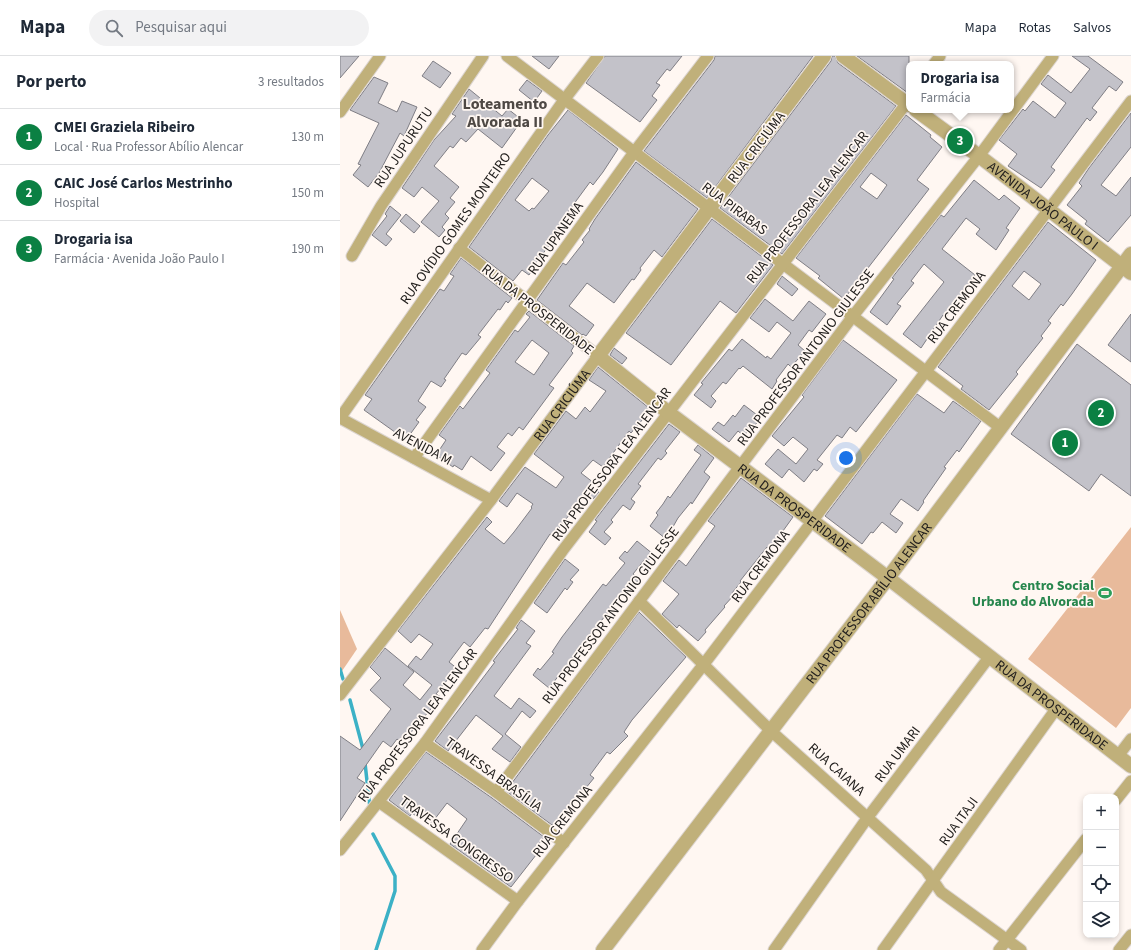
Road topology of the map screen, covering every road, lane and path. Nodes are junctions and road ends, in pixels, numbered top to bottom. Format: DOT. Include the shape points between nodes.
graph roads {
  1 [pos="380,56"];
  2 [pos="484,56"];
  3 [pos="507,56"];
  4 [pos="598,56"];
  5 [pos="708,56"];
  6 [pos="824,56"];
  7 [pos="843,56"];
  8 [pos="1053,56"];
  9 [pos="564,100"];
  10 [pos="906,101"];
  11 [pos="1131,101"];
  12 [pos="906,109"];
  13 [pos="1014,109"];
  14 [pos="340,112"];
  15 [pos="922,113"];
  16 [pos="1011,113"];
  17 [pos="635,151"];
  18 [pos="979,156"];
  19 [pos="711,208"];
  20 [pos="1049,210"];
  21 [pos="459,248"];
  22 [pos="1131,254"];
  23 [pos="352,256"];
  24 [pos="782,263"];
  25 [pos="1126,269"];
  26 [pos="528,301"];
  27 [pos="853,316"];
  28 [pos="598,356"];
  29 [pos="926,371"];
  30 [pos="669,413"];
  31 [pos="340,418"];
  32 [pos="1001,428"];
  33 [pos="414,458"];
  34 [pos="741,466"];
  35 [pos="491,500"];
  36 [pos="813,521"];
  37 [pos="888,578"];
  38 [pos="639,601"];
  39 [pos="990,656"];
  40 [pos="704,664"];
  41 [pos="340,695"];
  42 [pos="1056,709"];
  43 [pos="771,731"];
  44 [pos="1131,739"];
  45 [pos="425,743"];
  46 [pos="1118,756"];
  47 [pos="1131,766"];
  48 [pos="1131,781"];
  49 [pos="496,792"];
  50 [pos="1119,796"];
  51 [pos="379,802"];
  52 [pos="868,818"];
  53 [pos="564,843"];
  54 [pos="1083,843"];
  55 [pos="340,850"];
  56 [pos="934,880"];
  57 [pos="518,901"];
  58 [pos="1131,935"];
  59 [pos="1007,940"];
  60 [pos="482,950"];
  61 [pos="603,950"];
  62 [pos="774,950"];
  63 [pos="883,950"];
  64 [pos="999,950"];
  65 [pos="1021,950"];
  66 [pos="1119,950"];
  1 -- 14 [label="street"];
  2 -- 23 [label="street, RUA JUPURUTU" via="381,206"];
  3 -- 9 [label="street, RUA PIRABAS"];
  4 -- 9 [label="street, RUA OVÍDIO GOMES MONTEIRO"];
  5 -- 17 [label="street, RUA UPANEMA"];
  6 -- 19 [label="street, RUA CRICIÚMA"];
  7 -- 10 [label="street, AVENIDA JOÃO PAULO I"];
  8 -- 13 [label="street, RUA PROFESSOR ANTONIO GIULESSE"];
  9 -- 17 [label="street, RUA PIRABAS"];
  9 -- 21 [label="street, RUA OVÍDIO GOMES MONTEIRO"];
  11 -- 20 [label="street, RUA CREMONA"];
  12 -- 24 [label="street, RUA PROFESSORA LEA ALENCAR"];
  15 -- 18 [label="street, AVENIDA JOÃO PAULO I"];
  16 -- 18 [label="street, RUA PROFESSOR ANTONIO GIULESSE"];
  17 -- 19 [label="street, RUA PIRABAS"];
  17 -- 26 [label="street, RUA UPANEMA"];
  18 -- 20 [label="street, AVENIDA JOÃO PAULO I"];
  18 -- 27 [label="street, RUA PROFESSOR ANTONIO GIULESSE"];
  19 -- 24 [label="street, RUA PIRABAS"];
  19 -- 28 [label="street, RUA CRICIÚMA"];
  20 -- 25 [label="street, AVENIDA JOÃO PAULO I"];
  20 -- 29 [label="street, RUA CREMONA"];
  21 -- 26 [label="street, RUA DA PROSPERIDADE"];
  21 -- 31 [label="street, RUA OVÍDIO GOMES MONTEIRO"];
  22 -- 25 [label="street, RUA PROFESSOR ABÍLIO ALENCAR"];
  24 -- 27 [label="street, RUA PIRABAS"];
  24 -- 30 [label="street, RUA PROFESSORA LEA ALENCAR"];
  25 -- 32 [label="street, RUA PROFESSOR ABÍLIO ALENCAR"];
  26 -- 28 [label="street, RUA DA PROSPERIDADE"];
  26 -- 33 [label="street, RUA UPANEMA"];
  27 -- 29 [label="street, RUA PIRABAS"];
  27 -- 34 [label="street, RUA PROFESSOR ANTONIO GIULESSE"];
  28 -- 30 [label="street, RUA DA PROSPERIDADE"];
  28 -- 35 [label="street, RUA CRICIÚMA"];
  29 -- 32 [label="street, RUA PIRABAS"];
  29 -- 36 [label="street, RUA CREMONA"];
  30 -- 34 [label="street, RUA DA PROSPERIDADE"];
  30 -- 45 [label="street, RUA PROFESSORA LEA ALENCAR" via="563,550"];
  31 -- 33 [label="street, AVENIDA M"];
  32 -- 37 [label="street, RUA PROFESSOR ABÍLIO ALENCAR"];
  33 -- 35 [label="street, AVENIDA M"];
  34 -- 36 [label="street, RUA DA PROSPERIDADE"];
  34 -- 38 [label="street, RUA PROFESSOR ANTONIO GIULESSE"];
  35 -- 41 [label="street, RUA CRICIÚMA"];
  36 -- 37 [label="street, RUA DA PROSPERIDADE"];
  36 -- 40 [label="street, RUA CREMONA"];
  37 -- 39 [label="street, RUA DA PROSPERIDADE"];
  37 -- 43 [label="street, RUA PROFESSOR ABÍLIO ALENCAR"];
  38 -- 40 [label="street, RUA CAIANA"];
  38 -- 49 [label="street, RUA PROFESSOR ANTONIO GIULESSE"];
  39 -- 42 [label="street, RUA DA PROSPERIDADE"];
  39 -- 52 [label="street, RUA UMARI"];
  40 -- 43 [label="street, RUA CAIANA"];
  40 -- 53 [label="street, RUA CREMONA"];
  42 -- 46 [label="street, RUA DA PROSPERIDADE"];
  42 -- 56 [label="street, RUA ITAJI"];
  43 -- 52 [label="street, RUA CAIANA"];
  43 -- 61 [label="street, RUA PROFESSOR ABÍLIO ALENCAR"];
  44 -- 46 [label="street"];
  45 -- 49 [label="street, TRAVESSA BRASÍLIA"];
  45 -- 51 [label="street, RUA PROFESSORA LEA ALENCAR"];
  46 -- 47 [label="street, RUA DA PROSPERIDADE"];
  48 -- 50 [label="street"];
  49 -- 53 [label="street, TRAVESSA BRASÍLIA"];
  51 -- 55 [label="street, RUA PROFESSORA LEA ALENCAR"];
  51 -- 57 [label="street, TRAVESSA CONGRESSO"];
  52 -- 56 [label="street, RUA CAIANA"];
  52 -- 62 [label="street, RUA UMARI"];
  53 -- 57 [label="street, RUA CREMONA"];
  54 -- 59 [label="street"];
  56 -- 59 [label="street, RUA CAIANA" via="941,892"];
  56 -- 63 [label="street, RUA ITAJI"];
  57 -- 60 [label="street, RUA CREMONA"];
  58 -- 66 [label="street"];
  59 -- 64 [label="street"];
  59 -- 65 [label="street, RUA CAIANA"];
}
